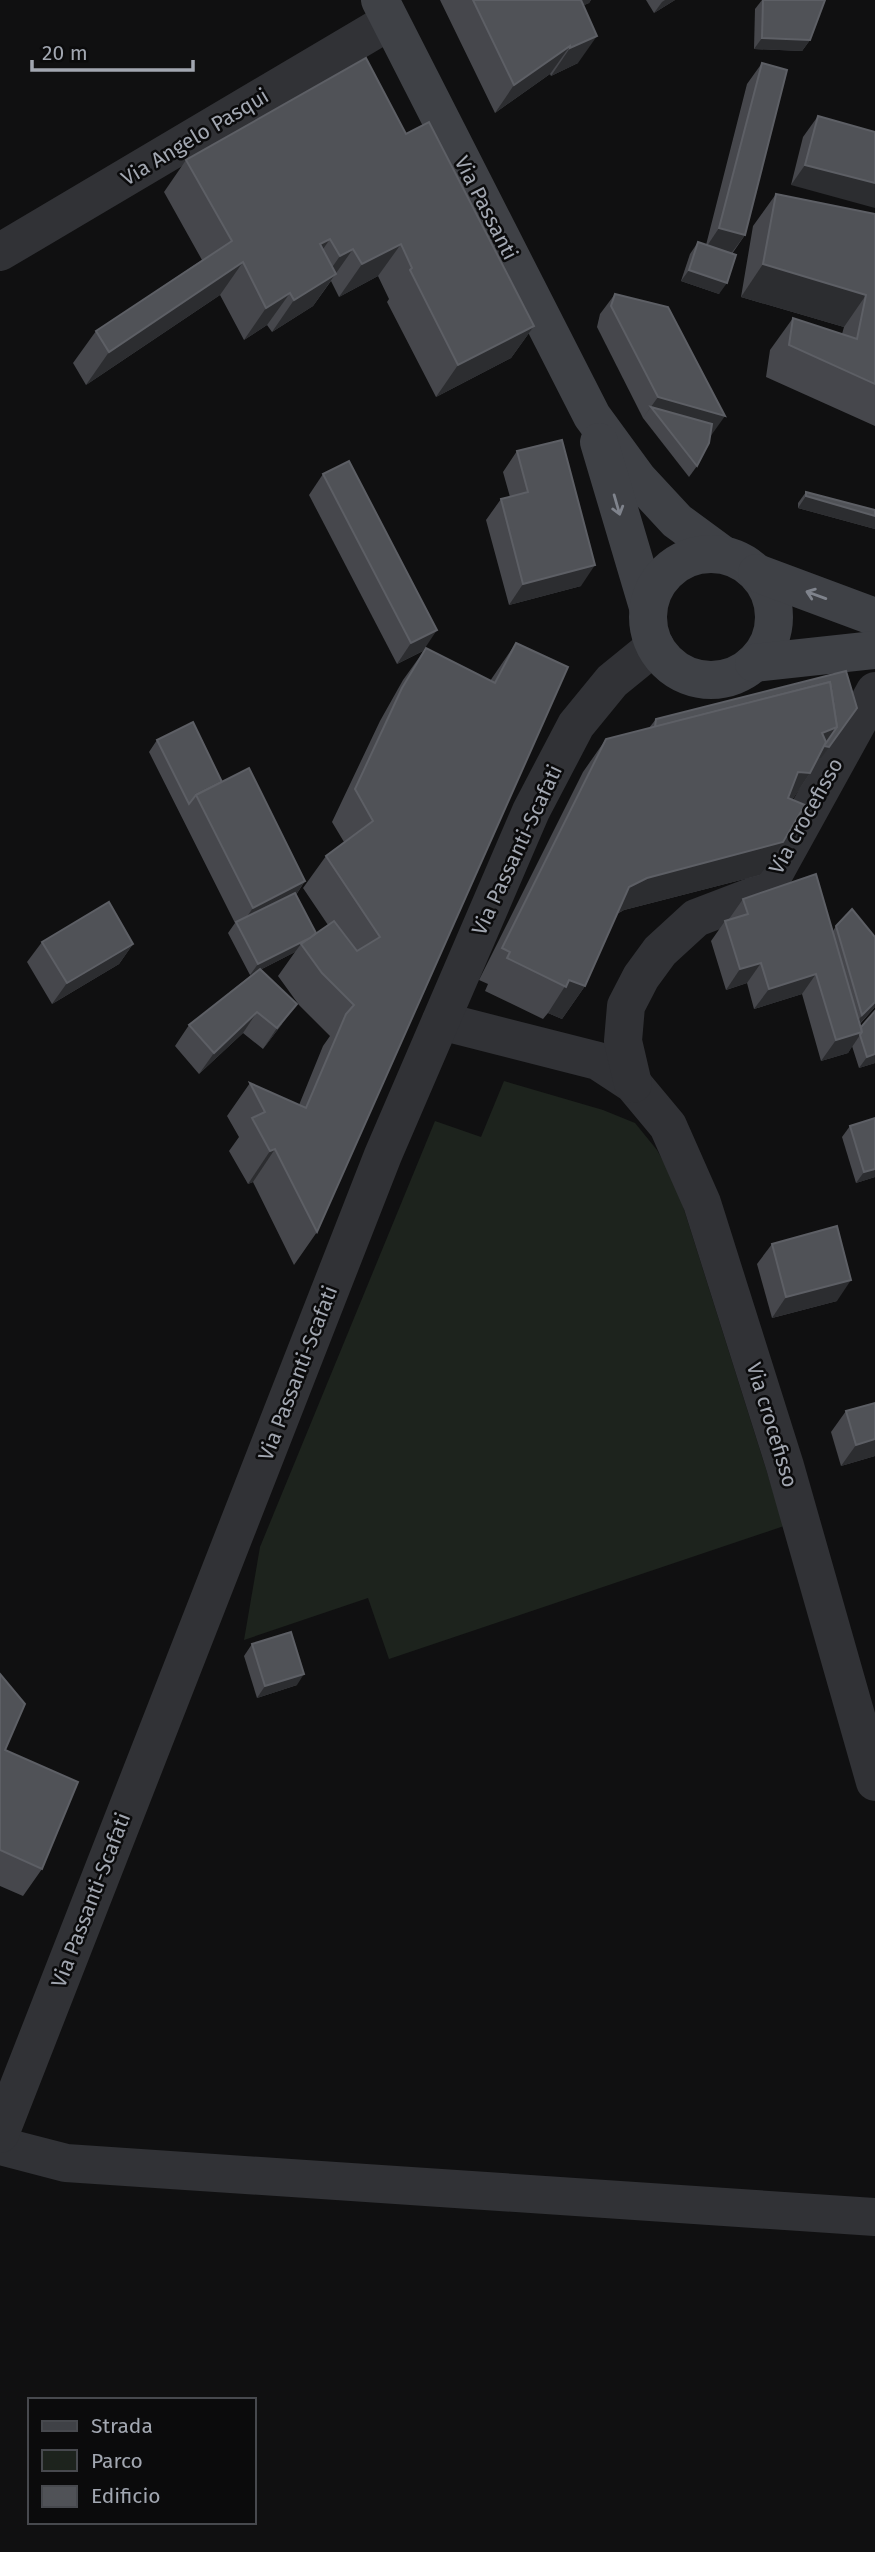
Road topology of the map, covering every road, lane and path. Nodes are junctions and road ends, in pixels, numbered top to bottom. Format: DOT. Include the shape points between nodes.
graph roads {
  1 [pos="385,10"];
  2 [pos="0,253"];
  3 [pos="592,416"];
  4 [pos="722,554"];
  5 [pos="757,573"];
  6 [pos="648,607"];
  7 [pos="875,617"];
  8 [pos="655,646"];
  9 [pos="875,650"];
  10 [pos="754,663"];
  11 [pos="875,691"];
  12 [pos="441,1021"];
  13 [pos="634,1084"];
  14 [pos="875,1782"];
  15 [pos="0,2134"];
  16 [pos="0,2146"];
  17 [pos="875,2217"];
  1 -- 2 [label="street, Via Angelo Pasqui"];
  1 -- 3 [label="main road, Via Passanti"];
  3 -- 4 [label="main road, Via Passanti" via="638,479 677,521"];
  3 -- 6 [label="main road, Via Passanti, one-way"];
  4 -- 5 [label="main road"];
  4 -- 6 [label="main road" via="682,559 654,587"];
  7 -- 5 [label="main road, one-way"];
  5 -- 10 [label="main road" via="774,609 767,647"];
  6 -- 8 [label="main road" via="648,627"];
  8 -- 10 [label="main road" via="666,663 701,680 720,680"];
  8 -- 12 [label="street, Via Passanti-Scafati" via="612,681 576,725 531,811"];
  9 -- 10 [label="main road"];
  11 -- 13 [label="street, Via crocefisso" via="764,892 696,918 660,951 641,978 626,1006 623,1041"];
  12 -- 13 [label="street, Via crocefisso" via="598,1060"];
  12 -- 15 [label="street, Via Passanti-Scafati" via="378,1168"];
  13 -- 14 [label="street, Via crocefisso" via="668,1126 702,1203 785,1466"];
  16 -- 17 [label="street" via="66,2163"];
}
